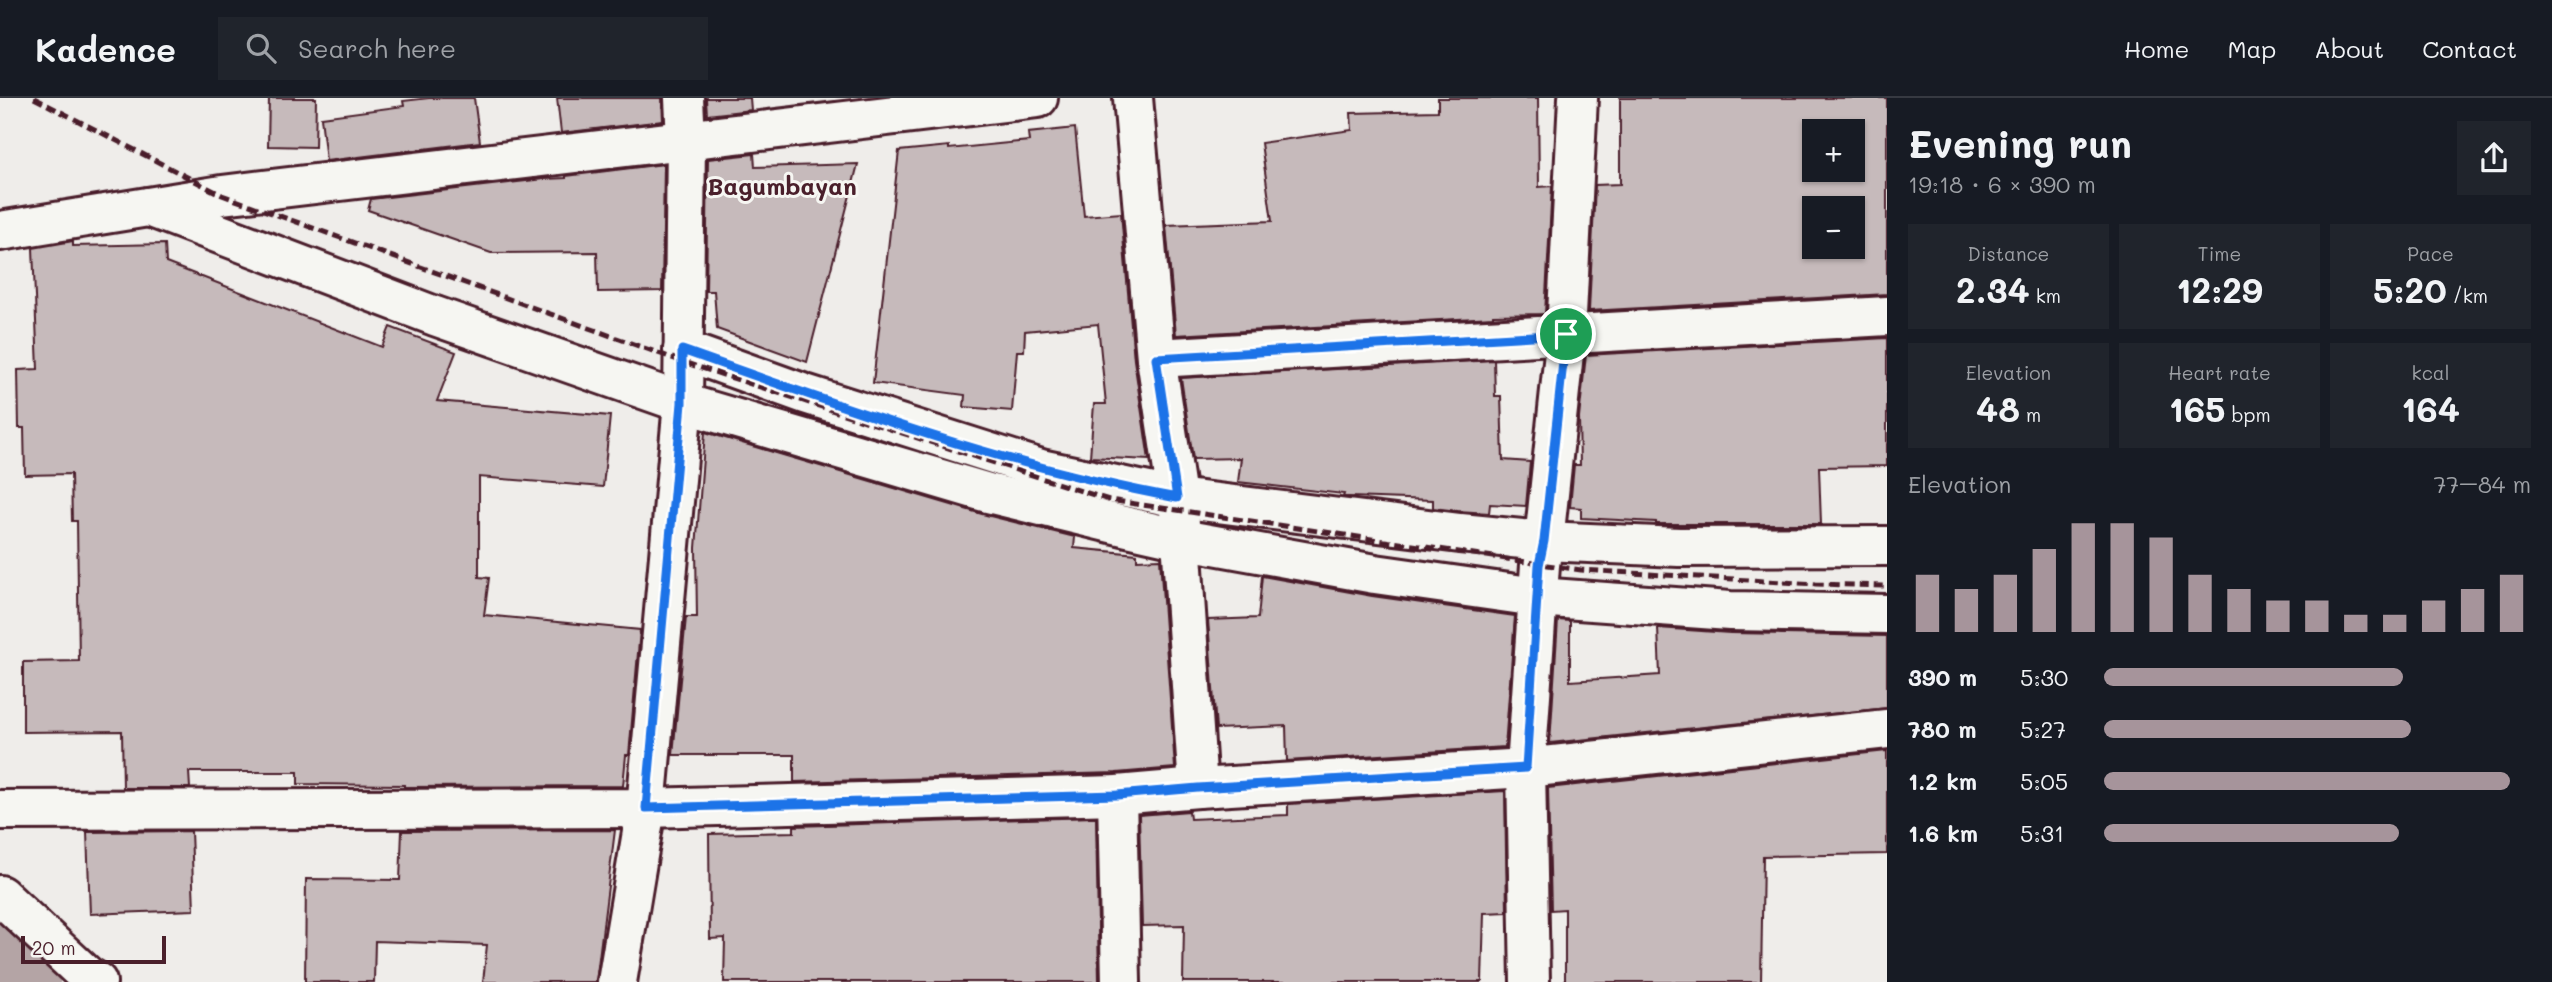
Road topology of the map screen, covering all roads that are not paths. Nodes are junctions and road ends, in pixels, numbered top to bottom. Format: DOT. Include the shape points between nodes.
graph roads {
  1 [pos="684,98"];
  2 [pos="1038,98"];
  3 [pos="1133,98"];
  4 [pos="1578,98"];
  5 [pos="687,141"];
  6 [pos="149,207"];
  7 [pos="0,230"];
  8 [pos="1887,316"];
  9 [pos="1566,334"];
  10 [pos="682,350"];
  11 [pos="1156,358"];
  12 [pos="682,403"];
  13 [pos="1177,498"];
  14 [pos="1181,539"];
  15 [pos="1544,541"];
  16 [pos="1887,546"];
  17 [pos="1537,597"];
  18 [pos="1887,614"];
  19 [pos="1887,729"];
  20 [pos="1526,768"];
  21 [pos="1198,788"];
  22 [pos="1117,795"];
  23 [pos="646,808"];
  24 [pos="0,810"];
  25 [pos="0,895"];
  26 [pos="97,982"];
  27 [pos="617,982"];
  28 [pos="1121,982"];
  29 [pos="1530,982"];
  1 -- 5 [label="street"];
  2 -- 5 [label="street"];
  3 -- 11 [label="street"];
  4 -- 9 [label="street"];
  5 -- 6 [label="street"];
  5 -- 10 [label="street"];
  6 -- 7 [label="street"];
  6 -- 12 [label="street" via="435,316"];
  8 -- 9 [label="street"];
  9 -- 11 [label="street"];
  9 -- 15 [label="street"];
  10 -- 12 [label="street"];
  10 -- 13 [label="street" via="1041,469"];
  11 -- 13 [label="street"];
  12 -- 14 [label="street" via="988,493"];
  12 -- 23 [label="street"];
  13 -- 14 [label="street"];
  13 -- 15 [label="street"];
  14 -- 17 [label="street"];
  14 -- 21 [label="street"];
  15 -- 16 [label="street" via="1679,547"];
  15 -- 17 [label="street"];
  17 -- 18 [label="street" via="1730,611"];
  17 -- 20 [label="street"];
  19 -- 20 [label="street"];
  20 -- 21 [label="street"];
  20 -- 29 [label="street"];
  21 -- 22 [label="street"];
  22 -- 23 [label="street"];
  22 -- 28 [label="street"];
  23 -- 24 [label="street"];
  23 -- 27 [label="street"];
  25 -- 26 [label="street"];
}
